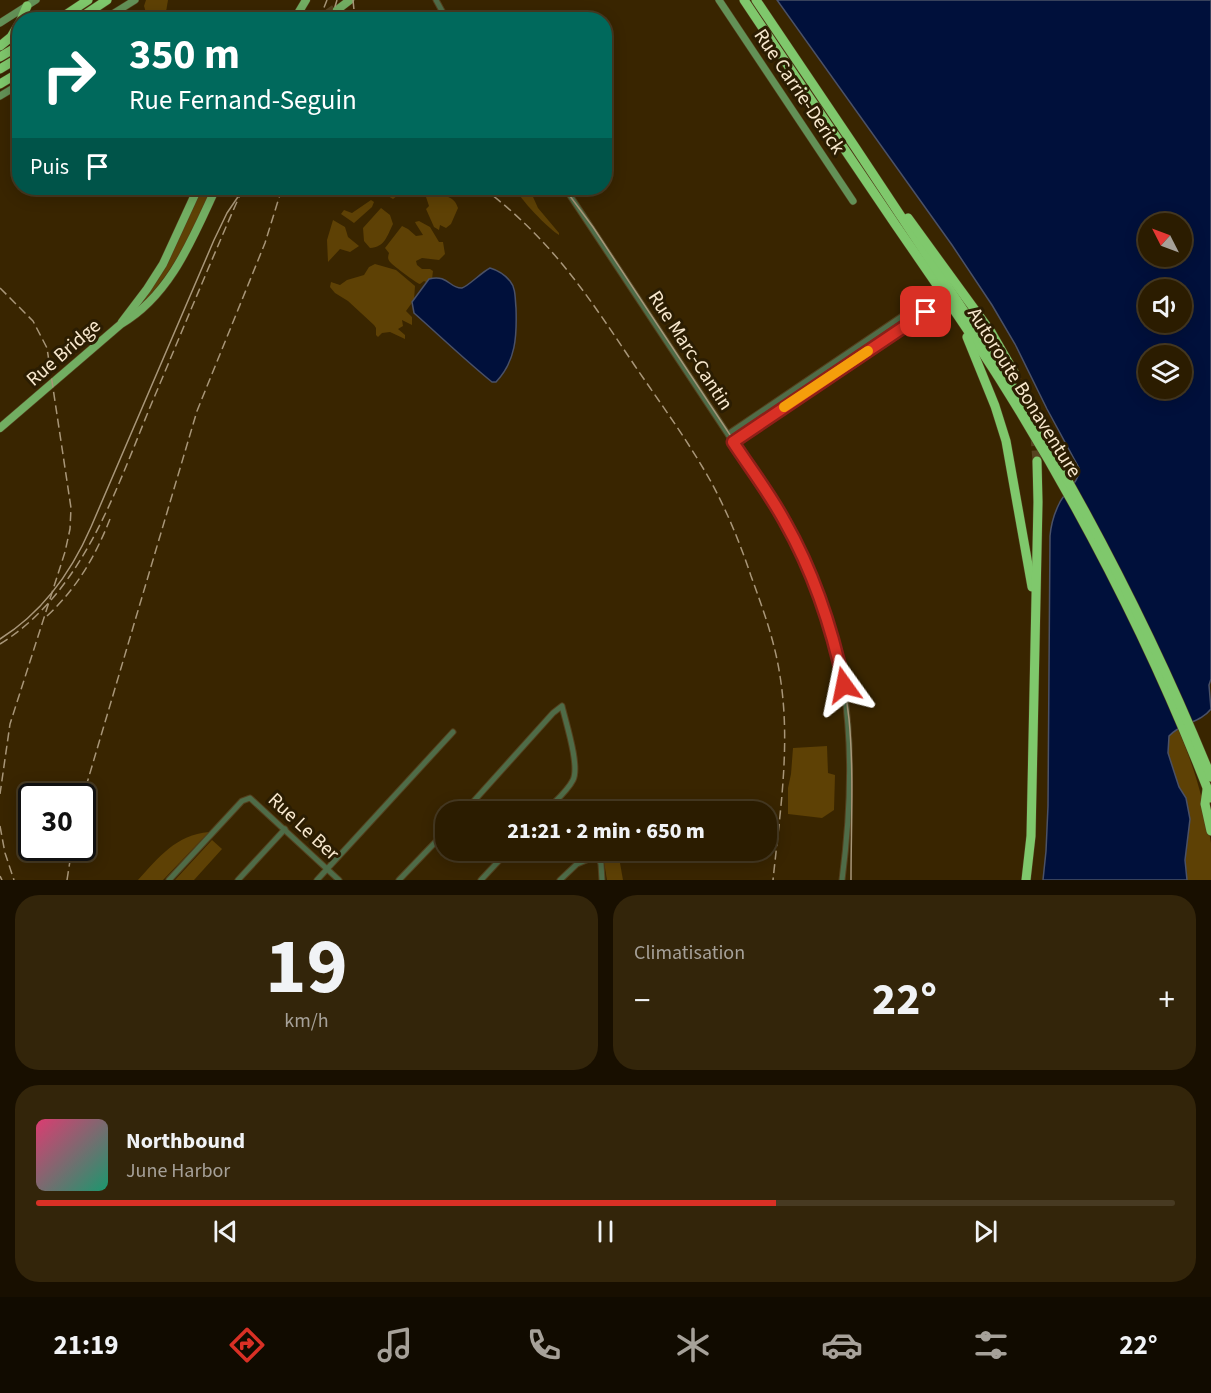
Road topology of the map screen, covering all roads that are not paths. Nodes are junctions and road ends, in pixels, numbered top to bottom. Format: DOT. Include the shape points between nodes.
graph roads {
  1 [pos="36,0"];
  2 [pos="107,0"];
  3 [pos="135,0"];
  4 [pos="346,0"];
  5 [pos="350,0"];
  6 [pos="719,0"];
  7 [pos="744,0"];
  8 [pos="756,0"];
  9 [pos="87,1"];
  10 [pos="27,6"];
  11 [pos="17,12"];
  12 [pos="24,12"];
  13 [pos="70,12"];
  14 [pos="89,12"];
  15 [pos="116,12"];
  16 [pos="12,36"];
  17 [pos="0,46"];
  18 [pos="885,192"];
  19 [pos="195,195"];
  20 [pos="213,195"];
  21 [pos="570,195"];
  22 [pos="853,201"];
  23 [pos="920,304"];
  24 [pos="926,312"];
  25 [pos="962,323"];
  26 [pos="121,324"];
  27 [pos="1014,372"];
  28 [pos="0,428"];
  29 [pos="728,434"];
  30 [pos="733,442"];
  31 [pos="1037,461"];
  32 [pos="1061,476"];
  33 [pos="1035,607"];
  34 [pos="1185,724"];
  35 [pos="453,732"];
  36 [pos="1211,777"];
  37 [pos="1207,788"];
  38 [pos="1211,798"];
  39 [pos="474,801"];
  40 [pos="554,801"];
  41 [pos="285,830"];
  42 [pos="1211,831"];
  43 [pos="435,842"];
  44 [pos="498,861"];
  45 [pos="583,861"];
  46 [pos="600,861"];
  47 [pos="327,869"];
  48 [pos="169,880"];
  49 [pos="238,880"];
  50 [pos="317,880"];
  51 [pos="339,880"];
  52 [pos="399,880"];
  53 [pos="482,880"];
  54 [pos="560,880"];
  55 [pos="602,880"];
  56 [pos="842,880"];
  57 [pos="1026,880"];
  1 -- 10 [label="street"];
  2 -- 14 [label="highway"];
  3 -- 15 [label="street"];
  4 -- 5 [label="main road" via="338,8"];
  6 -- 22 [label="street, Rue Carrie-Derick"];
  7 -- 25 [label="highway, Autoroute Bonaventure"];
  8 -- 18 [label="highway, Autoroute Bonaventure"];
  9 -- 13 [label="highway"];
  10 -- 11 [label="street"];
  10 -- 12 [label="highway"];
  16 -- 17 [label="highway"];
  18 -- 27 [label="highway" via="919,230"];
  18 -- 32 [label="highway, Autoroute Bonaventure" via="999,365"];
  19 -- 26 [label="main road, Rue Bridge" via="163,264"];
  20 -- 26 [label="main road, Rue Bridge" via="178,265 136,315"];
  21 -- 29 [label="street, Rue Marc-Cantin"];
  23 -- 29 [label="street"];
  24 -- 30 [label="street"];
  25 -- 32 [label="highway, Autoroute Bonaventure"];
  25 -- 33 [label="highway" via="1006,441"];
  26 -- 28 [label="main road, Rue Bridge"];
  29 -- 30 [label="street, Rue Marc-Cantin"];
  30 -- 56 [label="street, Rue Marc-Cantin" via="802,553 835,645 851,754"];
  31 -- 33 [label="highway"];
  32 -- 34 [label="highway, Autoroute Bonaventure" via="1129,597"];
  33 -- 57 [label="highway"];
  34 -- 36 [label="highway, Autoroute Bonaventure"];
  34 -- 37 [label="highway, Autoroute Bonaventure"];
  35 -- 47 [label="street"];
  37 -- 38 [label="highway, Autoroute Bonaventure"];
  37 -- 42 [label="highway" via="1205,804"];
  39 -- 40 [label="street" via="562,706 575,775"];
  41 -- 47 [label="street, Rue Le Ber"];
  41 -- 48 [label="street, Rue Le Ber" via="246,798"];
  41 -- 49 [label="street"];
  43 -- 52 [label="street"];
  44 -- 53 [label="street"];
  45 -- 54 [label="street"];
  46 -- 55 [label="street"];
  47 -- 50 [label="street"];
  47 -- 51 [label="street, Rue Le Ber"];
}
